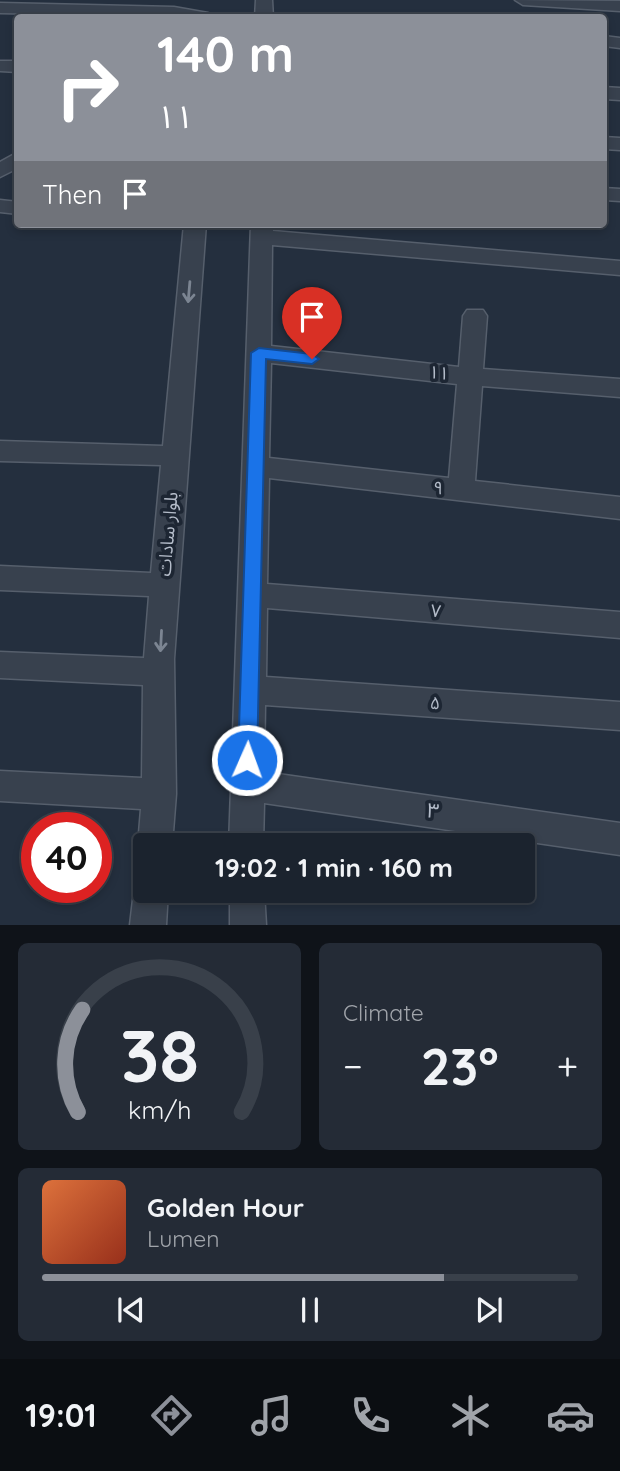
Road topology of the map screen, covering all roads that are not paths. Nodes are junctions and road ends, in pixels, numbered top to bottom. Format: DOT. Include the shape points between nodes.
graph roads {
  1 [pos="523,0"];
  2 [pos="620,6"];
  3 [pos="0,8"];
  4 [pos="185,14"];
  5 [pos="195,228"];
  6 [pos="262,231"];
  7 [pos="620,268"];
  8 [pos="475,316"];
  9 [pos="259,353"];
  10 [pos="471,377"];
  11 [pos="620,388"];
  12 [pos="0,452"];
  13 [pos="175,456"];
  14 [pos="256,467"];
  15 [pos="461,490"];
  16 [pos="620,508"];
  17 [pos="0,578"];
  18 [pos="164,585"];
  19 [pos="253,595"];
  20 [pos="620,625"];
  21 [pos="0,665"];
  22 [pos="159,672"];
  23 [pos="250,690"];
  24 [pos="620,716"];
  25 [pos="246,785"];
  26 [pos="0,786"];
  27 [pos="159,794"];
  28 [pos="156,833"];
  29 [pos="246,833"];
  30 [pos="620,839"];
  31 [pos="150,903"];
  32 [pos="247,903"];
  33 [pos="148,925"];
  34 [pos="248,925"];
  1 -- 2 [label="street"];
  3 -- 4 [label="street"];
  5 -- 13 [label="street, بلوار سادات, one-way"];
  6 -- 7 [label="street"];
  6 -- 9 [label="street"];
  8 -- 10 [label="street"];
  9 -- 10 [label="street, ۱۱"];
  9 -- 14 [label="street"];
  10 -- 11 [label="street, ۱۱"];
  10 -- 15 [label="street"];
  12 -- 13 [label="street"];
  13 -- 18 [label="street, بلوار سادات"];
  14 -- 15 [label="street, ۹"];
  14 -- 19 [label="street"];
  15 -- 16 [label="street, ۹"];
  17 -- 18 [label="street"];
  18 -- 22 [label="street, بلوار سادات, one-way"];
  19 -- 20 [label="street, ۷"];
  19 -- 23 [label="street"];
  21 -- 22 [label="street"];
  22 -- 27 [label="street, بلوار سادات"];
  23 -- 24 [label="street, ۵"];
  23 -- 25 [label="street"];
  25 -- 29 [label="street"];
  25 -- 30 [label="street, ۳"];
  26 -- 27 [label="street"];
  27 -- 28 [label="street, بلوار سادات"];
  31 -- 33 [label="street"];
  32 -- 34 [label="street"];
}
